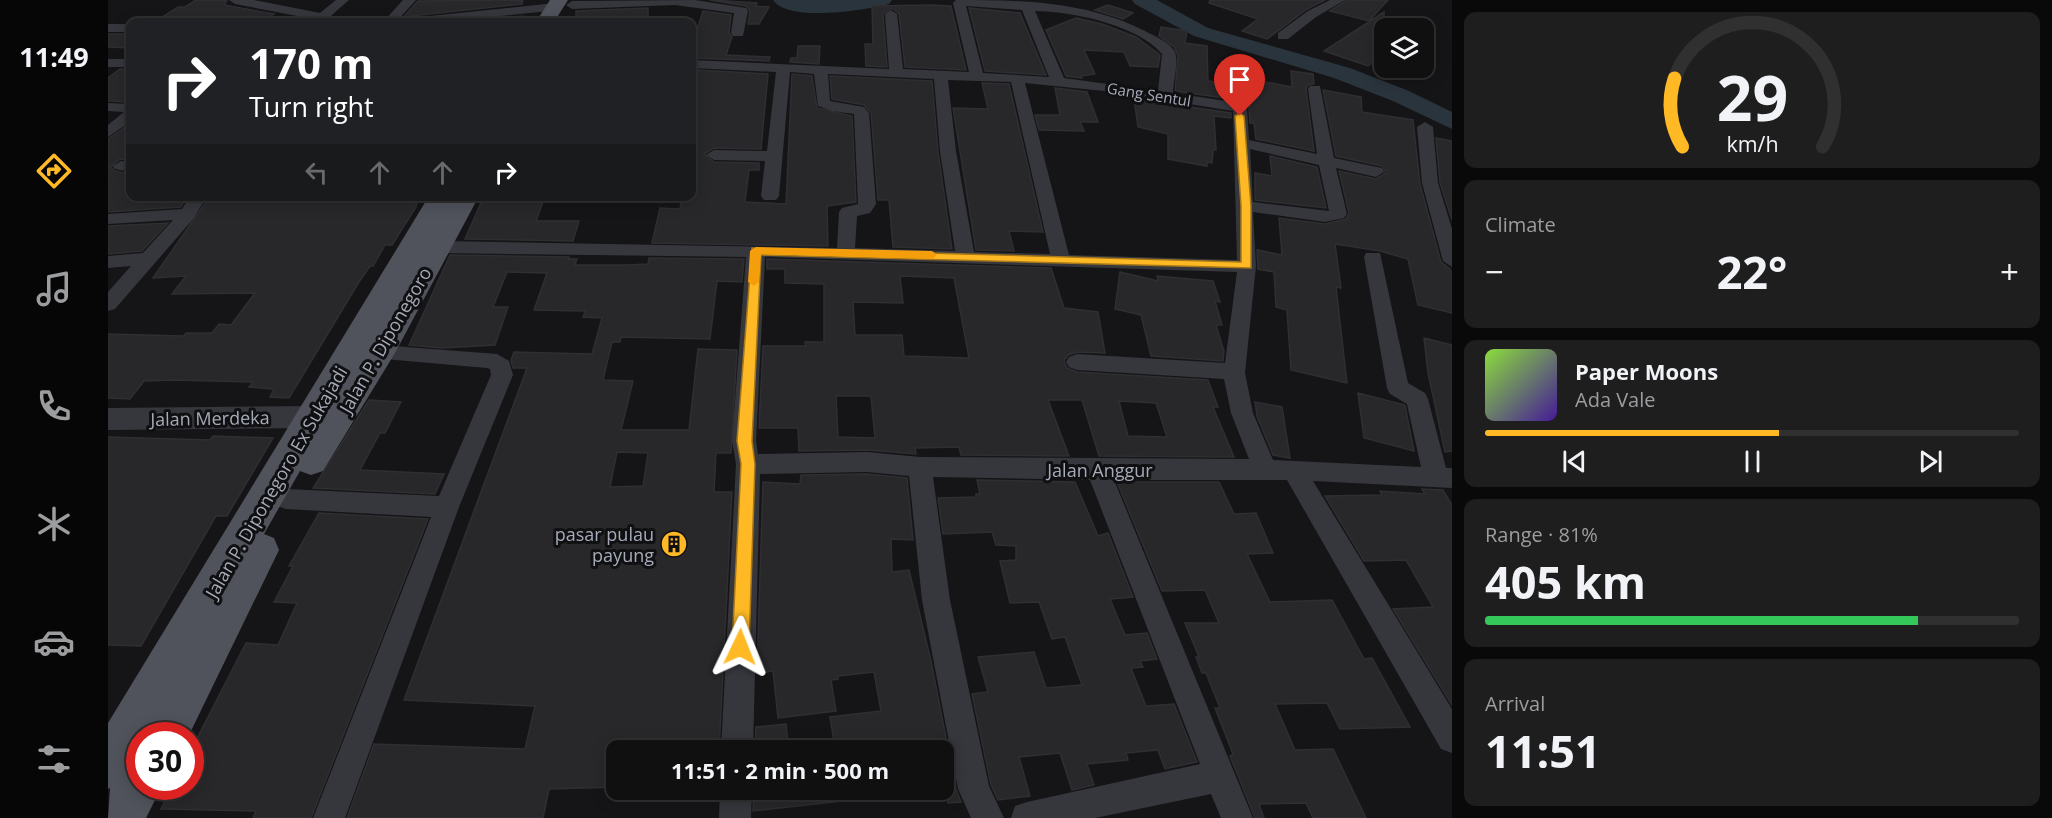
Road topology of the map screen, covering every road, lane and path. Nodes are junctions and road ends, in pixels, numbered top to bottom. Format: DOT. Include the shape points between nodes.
graph roads {
  1 [pos="235,0"];
  2 [pos="343,0"];
  3 [pos="410,0"];
  4 [pos="1339,0"];
  5 [pos="1027,7"];
  6 [pos="561,10"];
  7 [pos="891,14"];
  8 [pos="312,18"];
  9 [pos="322,18"];
  10 [pos="393,18"];
  11 [pos="461,18"];
  12 [pos="108,28"];
  13 [pos="126,28"];
  14 [pos="738,33"];
  15 [pos="1283,36"];
  16 [pos="108,63"];
  17 [pos="126,63"];
  18 [pos="1246,63"];
  19 [pos="696,64"];
  20 [pos="783,69"];
  21 [pos="821,71"];
  22 [pos="897,74"];
  23 [pos="941,76"];
  24 [pos="977,78"];
  25 [pos="1017,79"];
  26 [pos="1058,82"];
  27 [pos="1315,89"];
  28 [pos="1165,96"];
  29 [pos="108,107"];
  30 [pos="126,108"];
  31 [pos="1240,108"];
  32 [pos="126,118"];
  33 [pos="1425,127"];
  34 [pos="108,132"];
  35 [pos="1242,143"];
  36 [pos="714,155"];
  37 [pos="774,156"];
  38 [pos="1326,159"];
  39 [pos="1376,172"];
  40 [pos="770,196"];
  41 [pos="196,201"];
  42 [pos="439,201"];
  43 [pos="464,201"];
  44 [pos="1246,206"];
  45 [pos="188,214"];
  46 [pos="108,219"];
  47 [pos="439,247"];
  48 [pos="756,251"];
  49 [pos="846,253"];
  50 [pos="965,256"];
  51 [pos="1373,257"];
  52 [pos="148,259"];
  53 [pos="1061,259"];
  54 [pos="1452,261"];
  55 [pos="108,262"];
  56 [pos="1246,266"];
  57 [pos="108,304"];
  58 [pos="380,352"];
  59 [pos="1077,362"];
  60 [pos="1234,373"];
  61 [pos="313,417"];
  62 [pos="108,419"];
  63 [pos="748,464"];
  64 [pos="920,467"];
  65 [pos="1266,469"];
  66 [pos="1098,470"];
  67 [pos="1295,472"];
  68 [pos="1444,477"];
  69 [pos="286,500"];
  70 [pos="447,507"];
  71 [pos="172,722"];
  72 [pos="1452,738"];
  73 [pos="737,740"];
  74 [pos="108,766"];
  75 [pos="1221,776"];
  76 [pos="130,800"];
  77 [pos="736,800"];
  78 [pos="120,818"];
  79 [pos="329,818"];
  80 [pos="735,818"];
  81 [pos="988,818"];
  82 [pos="1027,818"];
  83 [pos="1237,818"];
  1 -- 8 [label="street"];
  2 -- 9 [label="street"];
  3 -- 10 [label="street"];
  4 -- 15 [label="street"];
  5 -- 24 [label="street" via="994,2 959,3"];
  5 -- 26 [label="street"];
  5 -- 28 [label="street" via="1082,11 1160,45 1170,54"];
  6 -- 11 [label="street"];
  6 -- 14 [label="street" via="675,1 742,11"];
  7 -- 22 [label="street"];
  12 -- 13 [label="street"];
  16 -- 17 [label="street"];
  18 -- 31 [label="street"];
  19 -- 20 [label="street, Gang Sentul"];
  20 -- 21 [label="street, Gang Sentul"];
  20 -- 37 [label="street"];
  21 -- 22 [label="street, Gang Sentul"];
  21 -- 49 [label="street" via="823,103 861,113 867,204 864,209 848,212"];
  22 -- 23 [label="street, Gang Sentul"];
  23 -- 24 [label="street, Gang Sentul"];
  23 -- 50 [label="street"];
  24 -- 25 [label="street, Gang Sentul"];
  25 -- 26 [label="street, Gang Sentul"];
  25 -- 53 [label="street"];
  26 -- 28 [label="street, Gang Sentul"];
  27 -- 38 [label="street"];
  28 -- 31 [label="street, Gang Sentul"];
  29 -- 30 [label="street"];
  31 -- 35 [label="street"];
  32 -- 34 [label="street"];
  33 -- 54 [label="street" via="1430,183"];
  35 -- 38 [label="street"];
  35 -- 44 [label="street"];
  36 -- 37 [label="street"];
  37 -- 40 [label="street"];
  38 -- 39 [label="street"];
  38 -- 44 [label="street" via="1338,214 1335,216"];
  41 -- 45 [label="street"];
  42 -- 61 [label="main road, Jalan P. Diponegoro Ex Sukajadi"];
  43 -- 47 [label="main road, Jalan P. Diponegoro"];
  44 -- 56 [label="street"];
  45 -- 46 [label="street"];
  45 -- 52 [label="street"];
  47 -- 48 [label="street"];
  47 -- 58 [label="main road, Jalan P. Diponegoro"];
  48 -- 49 [label="street"];
  48 -- 63 [label="street" via="744,441"];
  49 -- 50 [label="street"];
  50 -- 53 [label="street"];
  51 -- 68 [label="street" via="1398,388 1416,399"];
  52 -- 55 [label="street"];
  52 -- 57 [label="street"];
  53 -- 56 [label="street"];
  56 -- 60 [label="street"];
  58 -- 69 [label="main road, Jalan P. Diponegoro"];
  58 -- 70 [label="street" via="487,360 501,367 499,386"];
  59 -- 60 [label="street"];
  60 -- 65 [label="street" via="1245,421"];
  61 -- 62 [label="street, Jalan Merdeka"];
  61 -- 74 [label="main road, Jalan P. Diponegoro Ex Sukajadi"];
  63 -- 64 [label="street, Jalan Anggur" via="867,462"];
  63 -- 73 [label="street"];
  64 -- 66 [label="street, Jalan Anggur"];
  64 -- 81 [label="street" via="936,600 974,789"];
  65 -- 66 [label="street, Jalan Anggur"];
  65 -- 67 [label="street, Jalan Anggur"];
  66 -- 75 [label="street"];
  67 -- 68 [label="street, Jalan Anggur"];
  67 -- 72 [label="street"];
  69 -- 70 [label="street"];
  69 -- 71 [label="main road, Jalan P. Diponegoro"];
  70 -- 79 [label="street"];
  75 -- 82 [label="street"];
  75 -- 83 [label="street"];
  76 -- 78 [label="main road"];
  77 -- 80 [label="street"];
}
